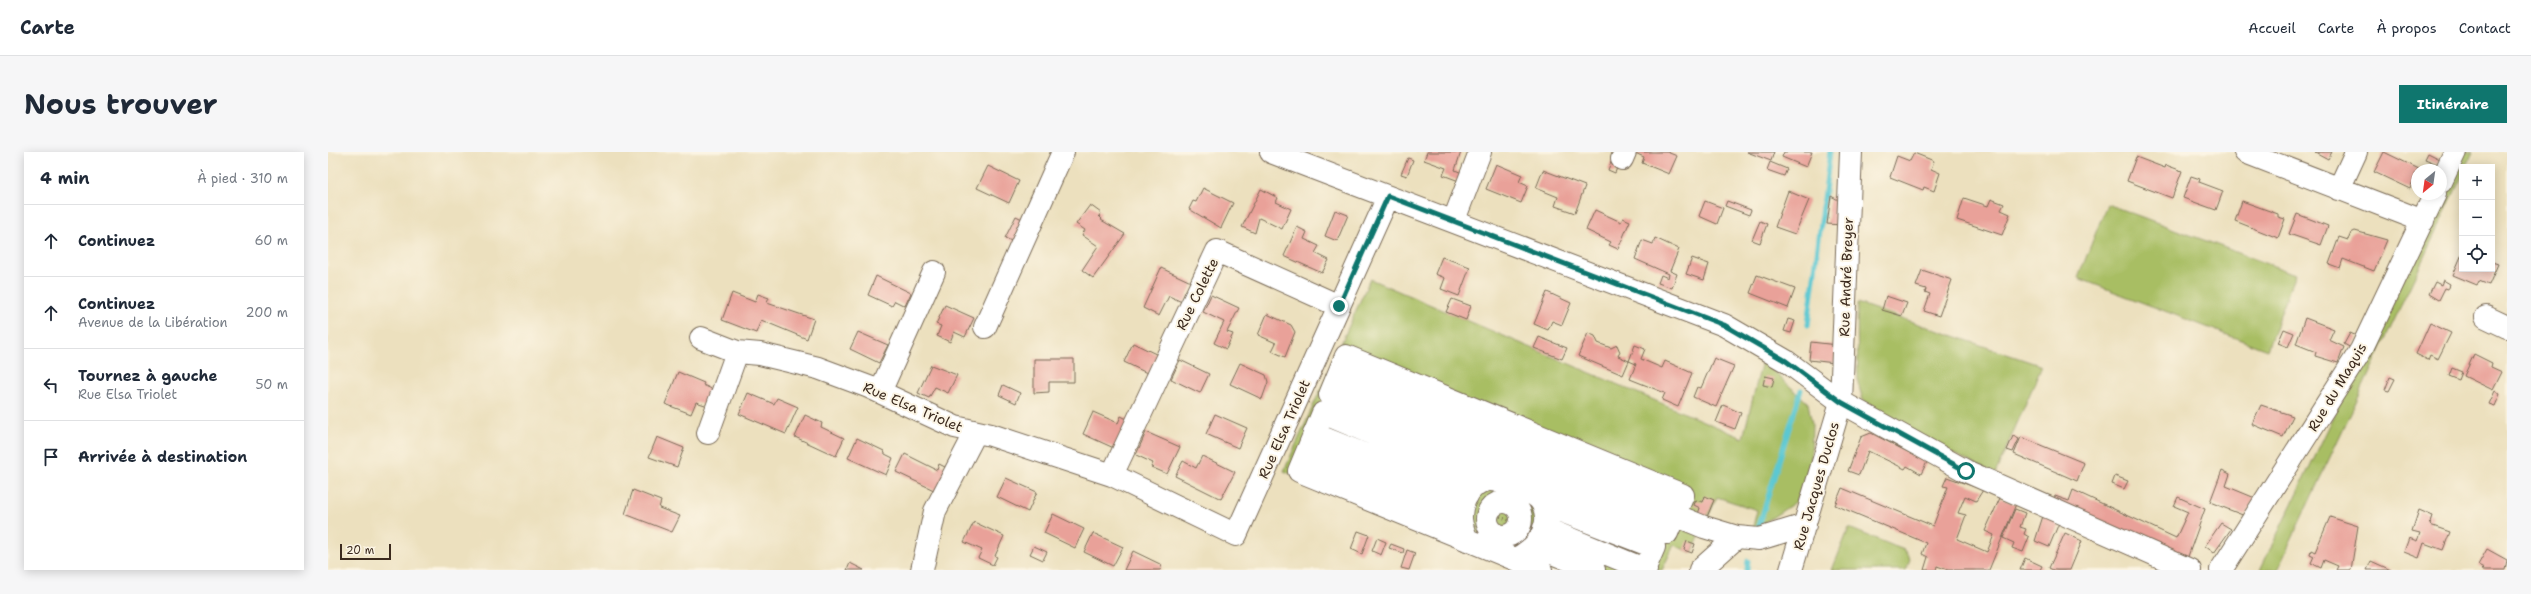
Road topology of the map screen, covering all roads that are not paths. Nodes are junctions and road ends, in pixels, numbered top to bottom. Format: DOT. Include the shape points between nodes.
graph roads {
  1 [pos="1063,152"];
  2 [pos="1271,152"];
  3 [pos="1480,152"];
  4 [pos="1851,152"];
  5 [pos="2245,152"];
  6 [pos="2356,152"];
  7 [pos="2455,152"];
  8 [pos="1304,158"];
  9 [pos="2447,169"];
  10 [pos="2338,189"];
  11 [pos="1388,196"];
  12 [pos="2432,200"];
  13 [pos="1454,220"];
  14 [pos="2423,221"];
  15 [pos="934,272"];
  16 [pos="1339,306"];
  17 [pos="2486,317"];
  18 [pos="984,327"];
  19 [pos="2507,327"];
  20 [pos="701,338"];
  21 [pos="737,352"];
  22 [pos="880,392"];
  23 [pos="1841,402"];
  24 [pos="976,432"];
  25 [pos="708,433"];
  26 [pos="1512,436"];
  27 [pos="1310,443"];
  28 [pos="1500,465"];
  29 [pos="1112,475"];
  30 [pos="1485,481"];
  31 [pos="1514,495"];
  32 [pos="1464,504"];
  33 [pos="1542,504"];
  34 [pos="1675,514"];
  35 [pos="1805,525"];
  36 [pos="1540,536"];
  37 [pos="1737,536"];
  38 [pos="1497,538"];
  39 [pos="922,570"];
  40 [pos="1542,570"];
  41 [pos="1594,570"];
  42 [pos="1645,570"];
  43 [pos="1700,570"];
  44 [pos="1791,570"];
  45 [pos="2190,570"];
  46 [pos="2221,570"];
  1 -- 18 [label="street"];
  2 -- 8 [label="street"];
  3 -- 13 [label="street"];
  4 -- 23 [label="street, Rue André Breyer"];
  5 -- 10 [label="street"];
  6 -- 10 [label="street"];
  7 -- 9 [label="street"];
  8 -- 11 [label="street"];
  10 -- 14 [label="street"];
  11 -- 13 [label="street"];
  11 -- 16 [label="street, Rue Elsa Triolet"];
  12 -- 14 [label="street, Rue du Maquis"];
  13 -- 23 [label="street" via="1724,325 1786,361"];
  14 -- 46 [label="street, Rue du Maquis" via="2361,350"];
  15 -- 22 [label="street"];
  16 -- 29 [label="street, Rue Colette" via="1217,251"];
  16 -- 29 [label="street, Rue Elsa Triolet" via="1236,535"];
  17 -- 19 [label="street"];
  20 -- 21 [label="street, Rue Elsa Triolet"];
  21 -- 22 [label="street, Rue Elsa Triolet" via="760,354 818,368"];
  21 -- 25 [label="street"];
  22 -- 24 [label="street, Rue Elsa Triolet" via="955,427"];
  23 -- 35 [label="street, Rue Jacques Duclos"];
  23 -- 45 [label="street" via="1966,471"];
  24 -- 29 [label="street, Rue Elsa Triolet"];
  24 -- 39 [label="street" via="935,511"];
  26 -- 28 [label="street"];
  26 -- 28 [label="street" via="1338,376 1330,396"];
  26 -- 34 [label="street"];
  27 -- 30 [label="street" via="1323,413"];
  27 -- 32 [label="street"];
  27 -- 38 [label="street" via="1299,471"];
  28 -- 34 [label="street" via="1667,533"];
  30 -- 31 [label="street" via="1495,479"];
  30 -- 32 [label="street" via="1477,484"];
  31 -- 33 [label="street" via="1535,495"];
  31 -- 38 [label="street" via="1519,511"];
  32 -- 38 [label="street"];
  32 -- 38 [label="street" via="1462,528"];
  33 -- 36 [label="street"];
  33 -- 42 [label="street" via="1654,547"];
  34 -- 37 [label="street" via="1704,527"];
  35 -- 37 [label="street" via="1759,540"];
  35 -- 44 [label="street, Rue Jacques Duclos"];
  36 -- 38 [label="street"];
  36 -- 38 [label="street" via="1529,552"];
  36 -- 41 [label="street"];
  36 -- 42 [label="street"];
  37 -- 43 [label="street"];
  38 -- 40 [label="street"];
}
